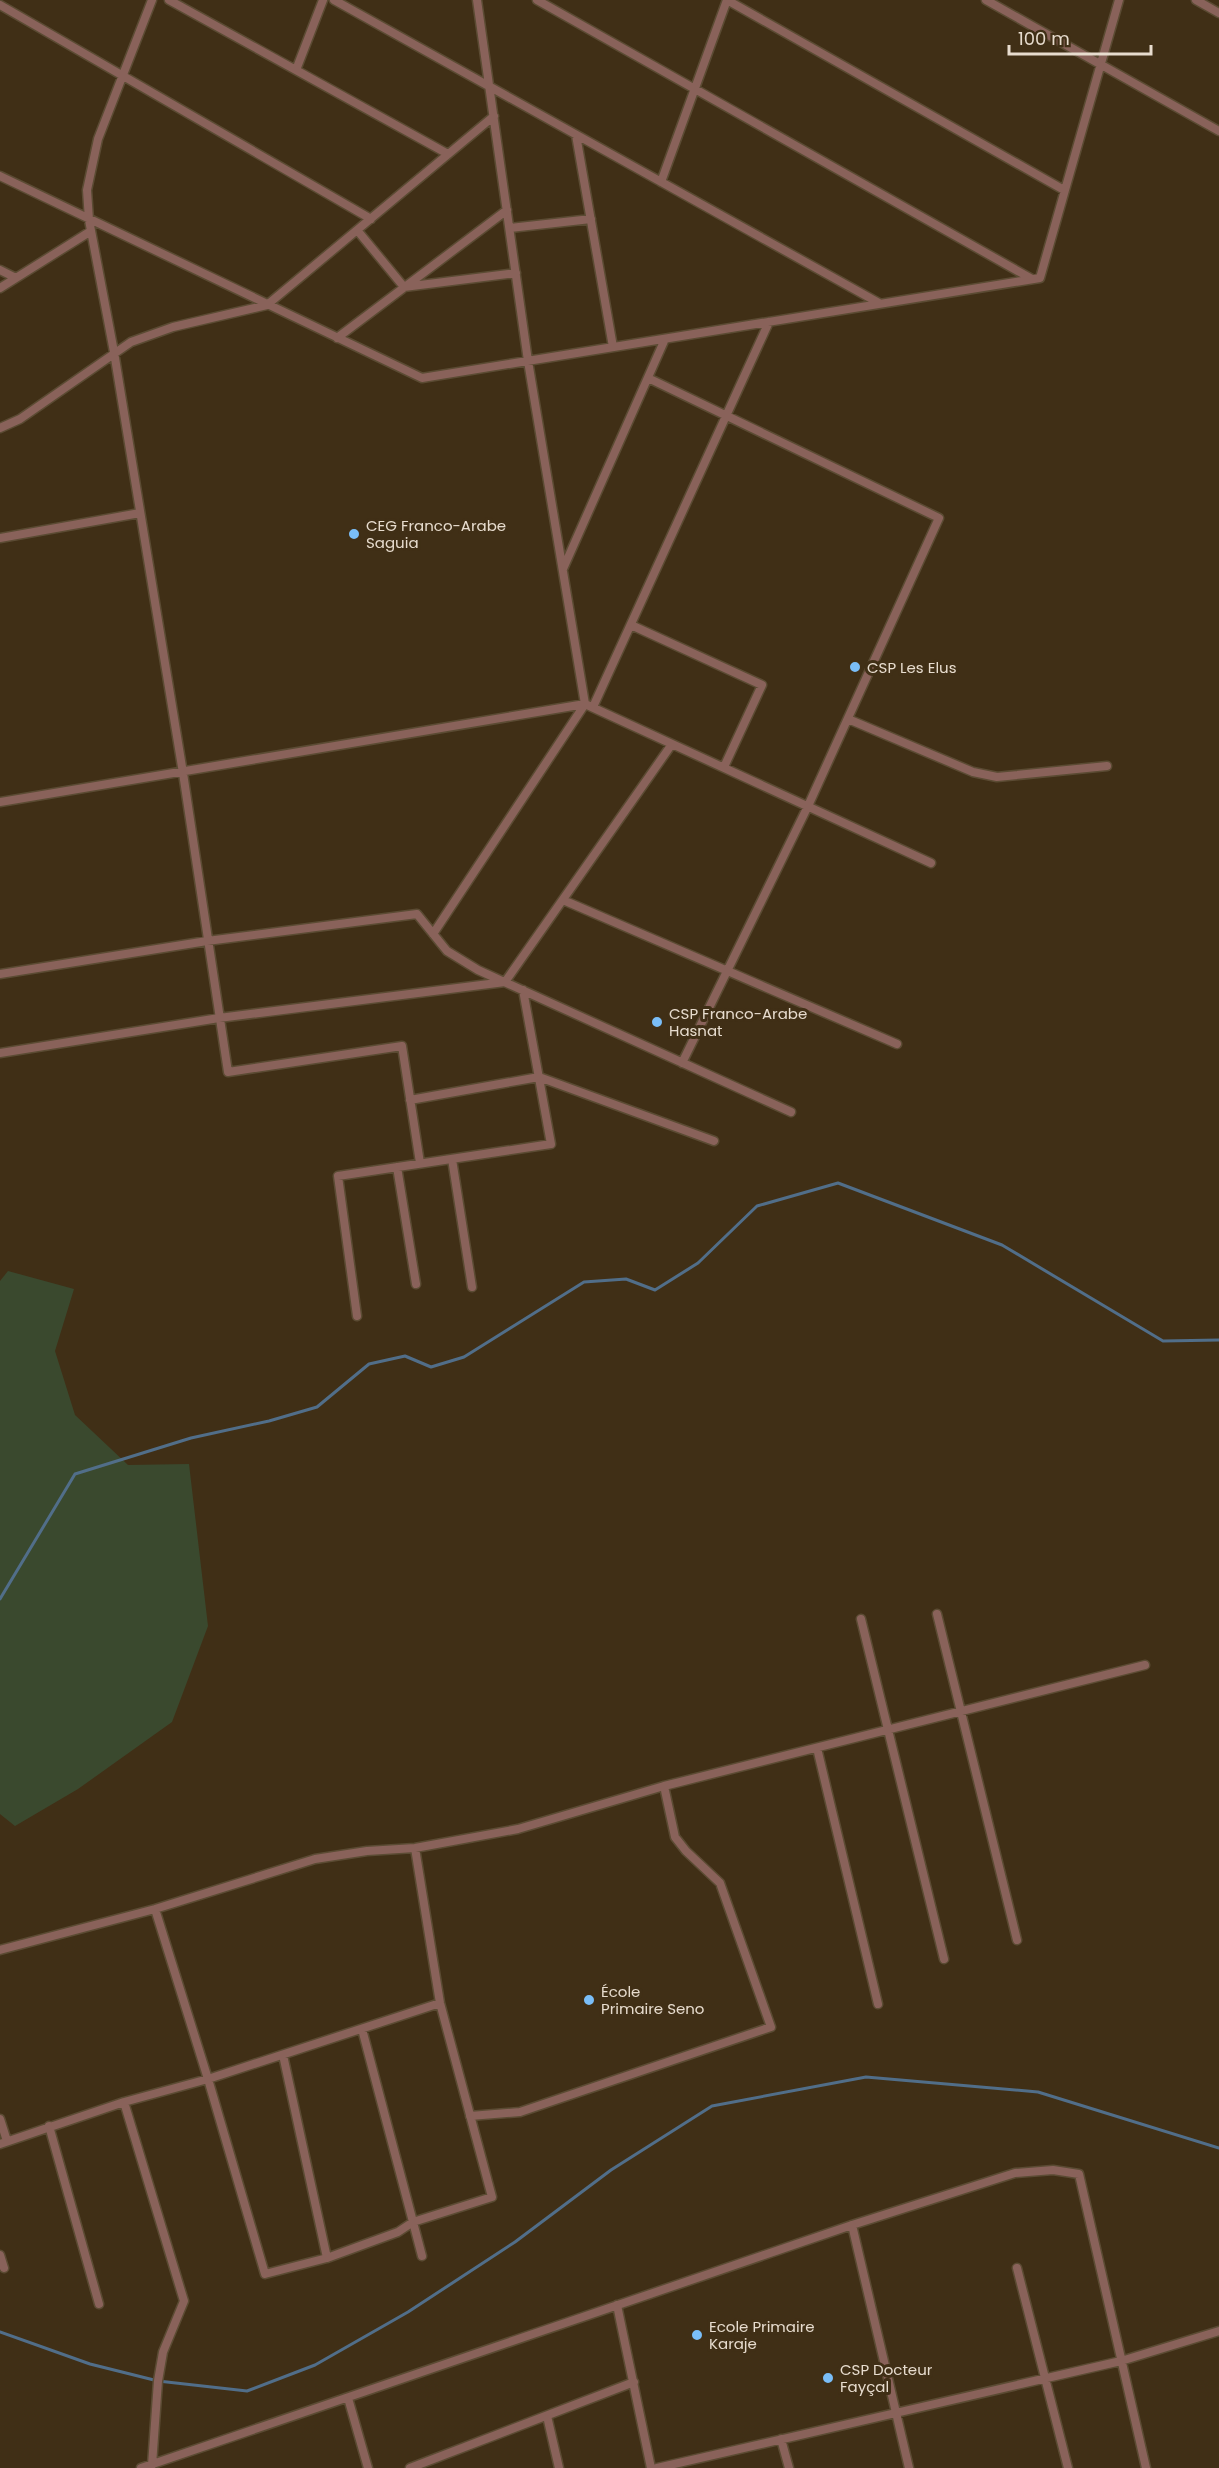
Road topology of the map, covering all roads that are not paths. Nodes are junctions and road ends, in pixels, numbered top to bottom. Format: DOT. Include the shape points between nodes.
graph roads {
  1 [pos="152,0"];
  2 [pos="169,0"];
  3 [pos="323,0"];
  4 [pos="334,0"];
  5 [pos="477,0"];
  6 [pos="537,0"];
  7 [pos="727,0"];
  8 [pos="986,0"];
  9 [pos="1119,0"];
  10 [pos="1196,0"];
  11 [pos="0,5"];
  12 [pos="1219,13"];
  13 [pos="1100,64"];
  14 [pos="296,70"];
  15 [pos="122,74"];
  16 [pos="488,86"];
  17 [pos="694,89"];
  18 [pos="494,116"];
  19 [pos="1219,131"];
  20 [pos="576,135"];
  21 [pos="448,154"];
  22 [pos="0,176"];
  23 [pos="660,182"];
  24 [pos="1064,190"];
  25 [pos="507,210"];
  26 [pos="371,219"];
  27 [pos="591,219"];
  28 [pos="89,220"];
  29 [pos="510,228"];
  30 [pos="91,231"];
  31 [pos="357,231"];
  32 [pos="0,270"];
  33 [pos="516,273"];
  34 [pos="16,278"];
  35 [pos="1032,279"];
  36 [pos="404,287"];
  37 [pos="0,288"];
  38 [pos="879,304"];
  39 [pos="267,305"];
  40 [pos="769,322"];
  41 [pos="337,338"];
  42 [pos="665,339"];
  43 [pos="613,347"];
  44 [pos="114,352"];
  45 [pos="528,361"];
  46 [pos="648,378"];
  47 [pos="726,416"];
  48 [pos="0,428"];
  49 [pos="140,513"];
  50 [pos="0,538"];
  51 [pos="563,569"];
  52 [pos="631,625"];
  53 [pos="589,706"];
  54 [pos="848,719"];
  55 [pos="672,744"];
  56 [pos="1107,765"];
  57 [pos="724,767"];
  58 [pos="183,773"];
  59 [pos="0,802"];
  60 [pos="808,806"];
  61 [pos="931,863"];
  62 [pos="563,900"];
  63 [pos="433,934"];
  64 [pos="207,941"];
  65 [pos="728,970"];
  66 [pos="0,974"];
  67 [pos="506,982"];
  68 [pos="523,990"];
  69 [pos="219,1018"];
  70 [pos="897,1044"];
  71 [pos="0,1053"];
  72 [pos="682,1063"];
  73 [pos="539,1077"];
  74 [pos="410,1100"];
  75 [pos="791,1112"];
  76 [pos="714,1141"];
  77 [pos="452,1159"];
  78 [pos="420,1163"];
  79 [pos="398,1167"];
  80 [pos="416,1284"];
  81 [pos="472,1287"];
  82 [pos="357,1316"];
  83 [pos="937,1614"];
  84 [pos="861,1619"];
  85 [pos="1145,1665"];
  86 [pos="961,1712"];
  87 [pos="888,1730"];
  88 [pos="817,1748"];
  89 [pos="664,1786"];
  90 [pos="415,1848"];
  91 [pos="155,1909"];
  92 [pos="1017,1940"];
  93 [pos="0,1950"];
  94 [pos="944,1959"];
  95 [pos="440,2003"];
  96 [pos="878,2004"];
  97 [pos="362,2029"];
  98 [pos="283,2055"];
  99 [pos="208,2079"];
  100 [pos="124,2102"];
  101 [pos="470,2116"];
  102 [pos="0,2119"];
  103 [pos="49,2126"];
  104 [pos="3,2143"];
  105 [pos="413,2222"];
  106 [pos="852,2225"];
  107 [pos="0,2255"];
  108 [pos="422,2256"];
  109 [pos="327,2258"];
  110 [pos="4,2268"];
  111 [pos="1017,2268"];
  112 [pos="99,2304"];
  113 [pos="617,2306"];
  114 [pos="1219,2331"];
  115 [pos="1121,2361"];
  116 [pos="1043,2379"];
  117 [pos="634,2382"];
  118 [pos="348,2398"];
  119 [pos="895,2413"];
  120 [pos="547,2416"];
  121 [pos="781,2439"];
  122 [pos="153,2465"];
  123 [pos="141,2468"];
  124 [pos="368,2468"];
  125 [pos="410,2468"];
  126 [pos="559,2468"];
  127 [pos="651,2468"];
  128 [pos="657,2468"];
  129 [pos="789,2468"];
  130 [pos="909,2468"];
  131 [pos="1068,2468"];
  132 [pos="1146,2468"];
  1 -- 15 [label="street"];
  2 -- 14 [label="street"];
  3 -- 14 [label="street"];
  4 -- 16 [label="street"];
  5 -- 16 [label="street"];
  6 -- 17 [label="street"];
  7 -- 17 [label="street"];
  7 -- 24 [label="street"];
  8 -- 13 [label="street"];
  9 -- 13 [label="street"];
  10 -- 12 [label="street"];
  11 -- 15 [label="street"];
  13 -- 19 [label="street"];
  13 -- 24 [label="street"];
  14 -- 21 [label="street"];
  15 -- 26 [label="street"];
  15 -- 28 [label="street" via="98,139 87,190"];
  16 -- 18 [label="street"];
  16 -- 20 [label="street"];
  17 -- 23 [label="street"];
  17 -- 35 [label="street"];
  18 -- 21 [label="street"];
  18 -- 25 [label="street"];
  20 -- 23 [label="street"];
  20 -- 27 [label="street"];
  21 -- 26 [label="street"];
  22 -- 28 [label="street"];
  23 -- 38 [label="street"];
  24 -- 35 [label="street" via="1040,278"];
  25 -- 29 [label="street"];
  25 -- 36 [label="street"];
  26 -- 31 [label="street"];
  27 -- 29 [label="street"];
  27 -- 43 [label="street"];
  28 -- 30 [label="street"];
  28 -- 39 [label="street"];
  29 -- 33 [label="street"];
  30 -- 34 [label="street"];
  30 -- 44 [label="street"];
  31 -- 36 [label="street"];
  31 -- 39 [label="street"];
  32 -- 34 [label="street"];
  33 -- 36 [label="street"];
  33 -- 45 [label="street"];
  34 -- 37 [label="street"];
  35 -- 38 [label="street"];
  36 -- 41 [label="street"];
  38 -- 40 [label="street"];
  39 -- 41 [label="street"];
  39 -- 44 [label="street" via="173,327"];
  40 -- 42 [label="street"];
  40 -- 47 [label="street"];
  41 -- 45 [label="street" via="422,378"];
  42 -- 43 [label="street"];
  42 -- 46 [label="street"];
  43 -- 45 [label="street"];
  44 -- 48 [label="street" via="36,409"];
  44 -- 49 [label="street"];
  45 -- 51 [label="street"];
  46 -- 47 [label="street"];
  46 -- 51 [label="street"];
  47 -- 52 [label="street"];
  47 -- 54 [label="street" via="939,518"];
  49 -- 50 [label="street"];
  49 -- 58 [label="street"];
  51 -- 53 [label="street"];
  52 -- 53 [label="street"];
  52 -- 57 [label="street" via="762,685"];
  53 -- 55 [label="street"];
  53 -- 58 [label="street"];
  53 -- 63 [label="street"];
  54 -- 56 [label="street" via="973,772 996,777"];
  54 -- 60 [label="street"];
  55 -- 57 [label="street"];
  55 -- 62 [label="street"];
  57 -- 60 [label="street"];
  58 -- 59 [label="street"];
  58 -- 64 [label="street"];
  60 -- 61 [label="street"];
  60 -- 65 [label="street"];
  62 -- 65 [label="street"];
  62 -- 67 [label="street"];
  63 -- 64 [label="street" via="417,914"];
  63 -- 67 [label="street" via="447,951"];
  64 -- 66 [label="street"];
  64 -- 69 [label="street"];
  65 -- 70 [label="street"];
  65 -- 72 [label="street"];
  67 -- 68 [label="street"];
  67 -- 69 [label="street"];
  68 -- 72 [label="street"];
  68 -- 73 [label="street"];
  69 -- 71 [label="street"];
  69 -- 74 [label="street" via="228,1072 402,1046"];
  72 -- 75 [label="street"];
  73 -- 74 [label="street"];
  73 -- 76 [label="street"];
  73 -- 77 [label="street" via="551,1144"];
  74 -- 78 [label="street"];
  77 -- 78 [label="street"];
  77 -- 81 [label="street"];
  78 -- 79 [label="street"];
  79 -- 80 [label="street"];
  79 -- 82 [label="street" via="338,1176"];
  83 -- 86 [label="street"];
  84 -- 87 [label="street"];
  85 -- 86 [label="street"];
  86 -- 87 [label="street"];
  86 -- 92 [label="street"];
  87 -- 88 [label="street"];
  87 -- 94 [label="street"];
  88 -- 89 [label="street"];
  88 -- 96 [label="street"];
  89 -- 90 [label="street" via="518,1829"];
  89 -- 101 [label="street" via="675,1837 720,1883 771,2027 520,2112"];
  90 -- 91 [label="street" via="315,1859"];
  90 -- 95 [label="street"];
  91 -- 93 [label="street"];
  91 -- 99 [label="street"];
  95 -- 97 [label="street"];
  95 -- 101 [label="street"];
  97 -- 98 [label="street"];
  97 -- 105 [label="street"];
  98 -- 99 [label="street"];
  98 -- 109 [label="street"];
  99 -- 100 [label="street"];
  99 -- 109 [label="street" via="265,2274"];
  100 -- 103 [label="street"];
  100 -- 122 [label="street" via="184,2301 164,2352 158,2381"];
  101 -- 105 [label="street" via="492,2197"];
  102 -- 104 [label="street"];
  103 -- 104 [label="street"];
  103 -- 112 [label="street"];
  105 -- 108 [label="street"];
  105 -- 109 [label="street" via="398,2232"];
  106 -- 113 [label="street"];
  106 -- 115 [label="street" via="1015,2173 1053,2170 1079,2174"];
  106 -- 119 [label="street"];
  107 -- 110 [label="street"];
  111 -- 116 [label="street"];
  113 -- 117 [label="street"];
  113 -- 118 [label="street"];
  114 -- 115 [label="street"];
  115 -- 116 [label="street"];
  115 -- 132 [label="street"];
  116 -- 119 [label="street"];
  116 -- 131 [label="street"];
  117 -- 120 [label="street"];
  117 -- 127 [label="street"];
  118 -- 122 [label="street"];
  118 -- 124 [label="street"];
  119 -- 121 [label="street"];
  119 -- 130 [label="street"];
  120 -- 125 [label="street"];
  120 -- 126 [label="street"];
  121 -- 128 [label="street"];
  121 -- 129 [label="street"];
  122 -- 123 [label="street"];
}
